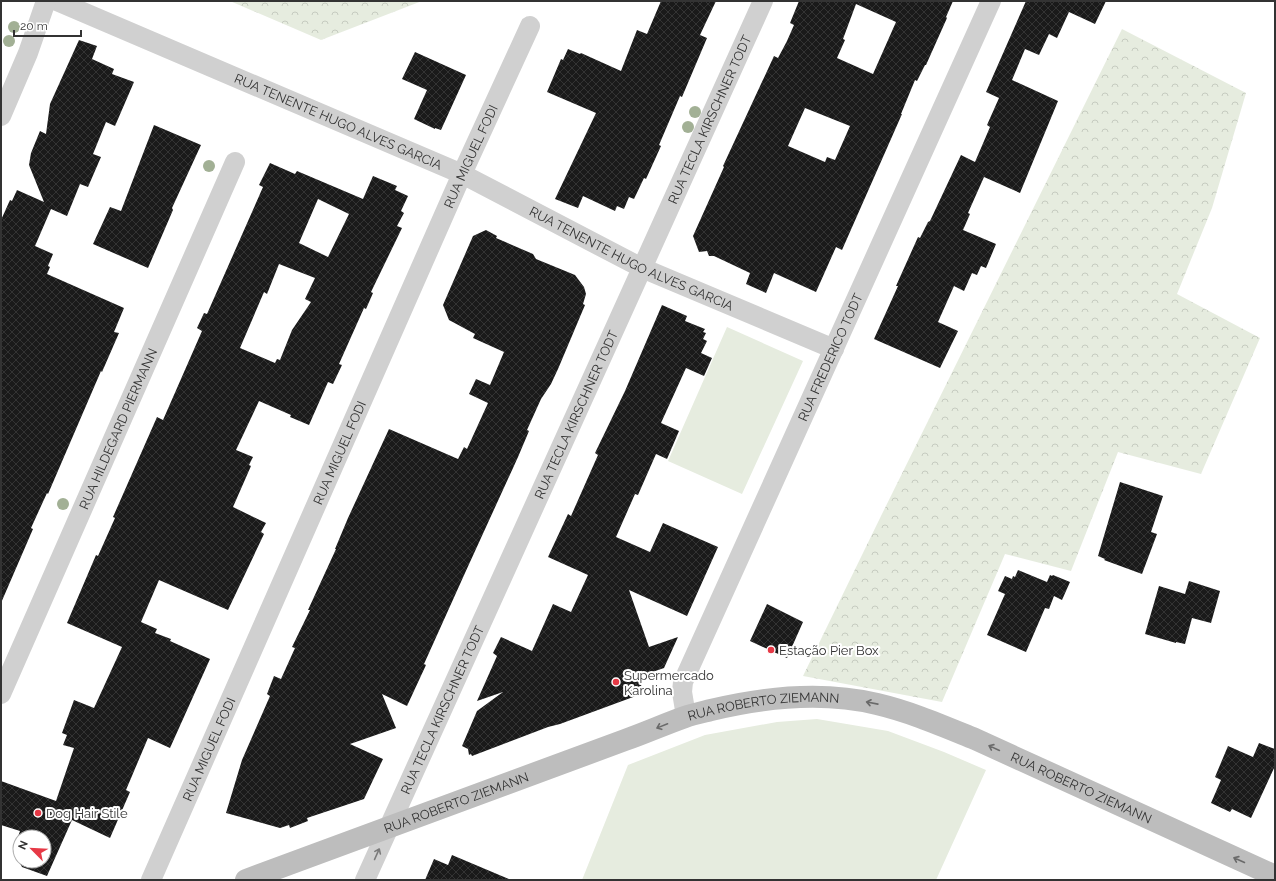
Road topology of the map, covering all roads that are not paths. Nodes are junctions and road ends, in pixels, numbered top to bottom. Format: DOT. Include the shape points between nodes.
graph roads {
  1 [pos="46,1"];
  2 [pos="56,1"];
  3 [pos="763,1"];
  4 [pos="991,1"];
  5 [pos="530,26"];
  6 [pos="1,116"];
  7 [pos="235,162"];
  8 [pos="462,174"];
  9 [pos="642,268"];
  10 [pos="834,349"];
  11 [pos="1,694"];
  12 [pos="686,716"];
  13 [pos="388,828"];
  14 [pos="1275,876"];
  15 [pos="151,880"];
  16 [pos="246,880"];
  17 [pos="365,880"];
  1 -- 6 [label="street" via="28,53"];
  2 -- 8 [label="street, RUA TENENTE HUGO ALVES GARCIA"];
  3 -- 9 [label="street, RUA TECLA KIRSCHNER TODT"];
  4 -- 10 [label="street, RUA FREDERICO TODT"];
  5 -- 8 [label="street, RUA MIGUEL FODI"];
  7 -- 11 [label="street, RUA HILDEGARD PIERMANN"];
  8 -- 9 [label="street, RUA TENENTE HUGO ALVES GARCIA"];
  8 -- 15 [label="street, RUA MIGUEL FODI"];
  9 -- 10 [label="street, RUA TENENTE HUGO ALVES GARCIA"];
  9 -- 13 [label="street, RUA TECLA KIRSCHNER TODT"];
  10 -- 12 [label="street, RUA FREDERICO TODT" via="683,682"];
  12 -- 13 [label="main road, RUA ROBERTO ZIEMANN, one-way"];
  14 -- 12 [label="main road, RUA ROBERTO ZIEMANN, one-way" via="975,739 924,718 876,704 827,697 792,697 737,704"];
  13 -- 16 [label="main road, RUA ROBERTO ZIEMANN"];
  17 -- 13 [label="street, RUA TECLA KIRSCHNER TODT, one-way"];
}
